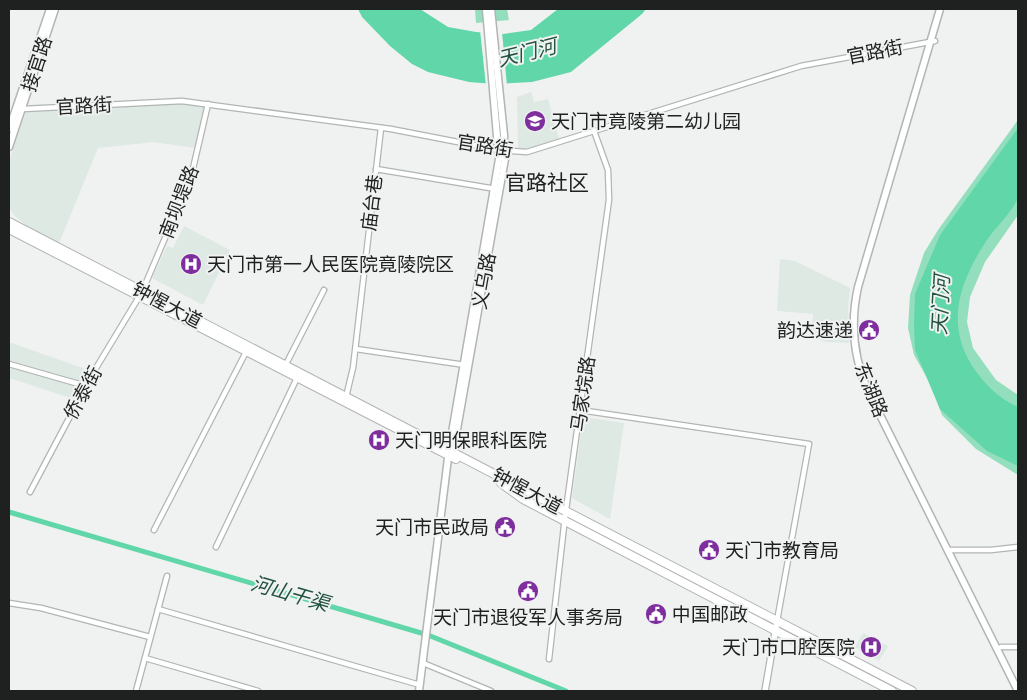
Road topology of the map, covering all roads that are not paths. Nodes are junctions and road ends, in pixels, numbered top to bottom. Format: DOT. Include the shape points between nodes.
graph roads {
  1 [pos="50,9"];
  2 [pos="55,9"];
  3 [pos="486,9"];
  4 [pos="491,9"];
  5 [pos="940,9"];
  6 [pos="944,9"];
  7 [pos="490,23"];
  8 [pos="933,41"];
  9 [pos="208,104"];
  10 [pos="23,109"];
  11 [pos="381,128"];
  12 [pos="9,129"];
  13 [pos="594,131"];
  14 [pos="9,147"];
  15 [pos="502,151"];
  16 [pos="376,169"];
  17 [pos="497,189"];
  18 [pos="9,223"];
  19 [pos="324,290"];
  20 [pos="141,294"];
  21 [pos="356,348"];
  22 [pos="245,354"];
  23 [pos="9,364"];
  24 [pos="286,364"];
  25 [pos="467,365"];
  26 [pos="296,380"];
  27 [pos="86,386"];
  28 [pos="347,396"];
  29 [pos="580,410"];
  30 [pos="413,434"];
  31 [pos="451,453"];
  32 [pos="30,492"];
  33 [pos="566,515"];
  34 [pos="154,530"];
  35 [pos="1018,546"];
  36 [pos="216,547"];
  37 [pos="949,550"];
  38 [pos="637,552"];
  39 [pos="166,576"];
  40 [pos="9,603"];
  41 [pos="158,609"];
  42 [pos="776,624"];
  43 [pos="150,637"];
  44 [pos="1001,647"];
  45 [pos="1018,647"];
  46 [pos="144,658"];
  47 [pos="549,659"];
  48 [pos="423,663"];
  49 [pos="1018,681"];
  50 [pos="420,688"];
  51 [pos="908,690"];
  52 [pos="136,691"];
  53 [pos="258,691"];
  54 [pos="491,691"];
  55 [pos="765,691"];
  56 [pos="892,691"];
  57 [pos="920,691"];
  58 [pos="1018,691"];
  1 -- 12 [label="main road, 接官路"];
  2 -- 10 [label="main road, 接官路"];
  3 -- 7 [label="main road"];
  4 -- 7 [label="main road"];
  5 -- 8 [label="main road, 东湖路"];
  6 -- 8 [label="main road, 东湖路"];
  7 -- 15 [label="main road, 义乌路"];
  8 -- 13 [label="street, 官路街" via="801,66"];
  8 -- 37 [label="main road, 东湖路" via="860,288 857,332 862,365 872,392"];
  9 -- 10 [label="street, 官路街" via="175,101"];
  9 -- 11 [label="street, 官路街"];
  9 -- 20 [label="street, 南坝堤路" via="191,177"];
  10 -- 14 [label="main road, 接官路"];
  11 -- 15 [label="street, 官路街"];
  11 -- 16 [label="street, 庙台巷"];
  13 -- 15 [label="street, 官路街" via="535,150"];
  13 -- 29 [label="street, 马家垸路" via="608,170 610,195"];
  15 -- 17 [label="main road, 义乌路"];
  16 -- 17 [label="street"];
  16 -- 21 [label="street, 庙台巷"];
  17 -- 25 [label="main road, 义乌路"];
  18 -- 20 [label="highway, 钟惺大道"];
  19 -- 24 [label="street"];
  20 -- 22 [label="highway, 钟惺大道"];
  20 -- 24 [label="highway, 钟惺大道"];
  20 -- 27 [label="street, 侨泰街"];
  21 -- 25 [label="street"];
  21 -- 28 [label="street, 庙台巷"];
  22 -- 26 [label="highway, 钟惺大道"];
  22 -- 34 [label="street"];
  23 -- 27 [label="street"];
  24 -- 28 [label="highway, 钟惺大道"];
  25 -- 31 [label="main road, 义乌路"];
  26 -- 30 [label="highway, 钟惺大道"];
  26 -- 36 [label="street"];
  27 -- 32 [label="street, 侨泰街"];
  28 -- 30 [label="highway, 钟惺大道"];
  29 -- 33 [label="street, 马家垸路"];
  29 -- 42 [label="street" via="809,444"];
  30 -- 31 [label="highway, 钟惺大道"];
  31 -- 33 [label="highway, 钟惺大道"];
  31 -- 48 [label="main road, 义乌路"];
  33 -- 38 [label="highway, 钟惺大道"];
  33 -- 47 [label="street, 马家垸路"];
  35 -- 37 [label="street"];
  37 -- 44 [label="main road, 东湖路"];
  37 -- 58 [label="main road, 东湖路"];
  38 -- 42 [label="highway, 钟惺大道" via="697,588"];
  38 -- 42 [label="highway, 钟惺大道" via="721,590"];
  39 -- 41 [label="street"];
  40 -- 43 [label="street" via="41,608"];
  41 -- 43 [label="street"];
  41 -- 50 [label="street"];
  42 -- 51 [label="highway, 钟惺大道"];
  42 -- 55 [label="street"];
  42 -- 56 [label="highway"];
  43 -- 46 [label="street"];
  44 -- 45 [label="street"];
  44 -- 49 [label="main road, 东湖路"];
  46 -- 52 [label="street"];
  46 -- 53 [label="street"];
  48 -- 50 [label="main road, 义乌路"];
  48 -- 54 [label="street"];
  51 -- 57 [label="highway, 钟惺大道"];
}
